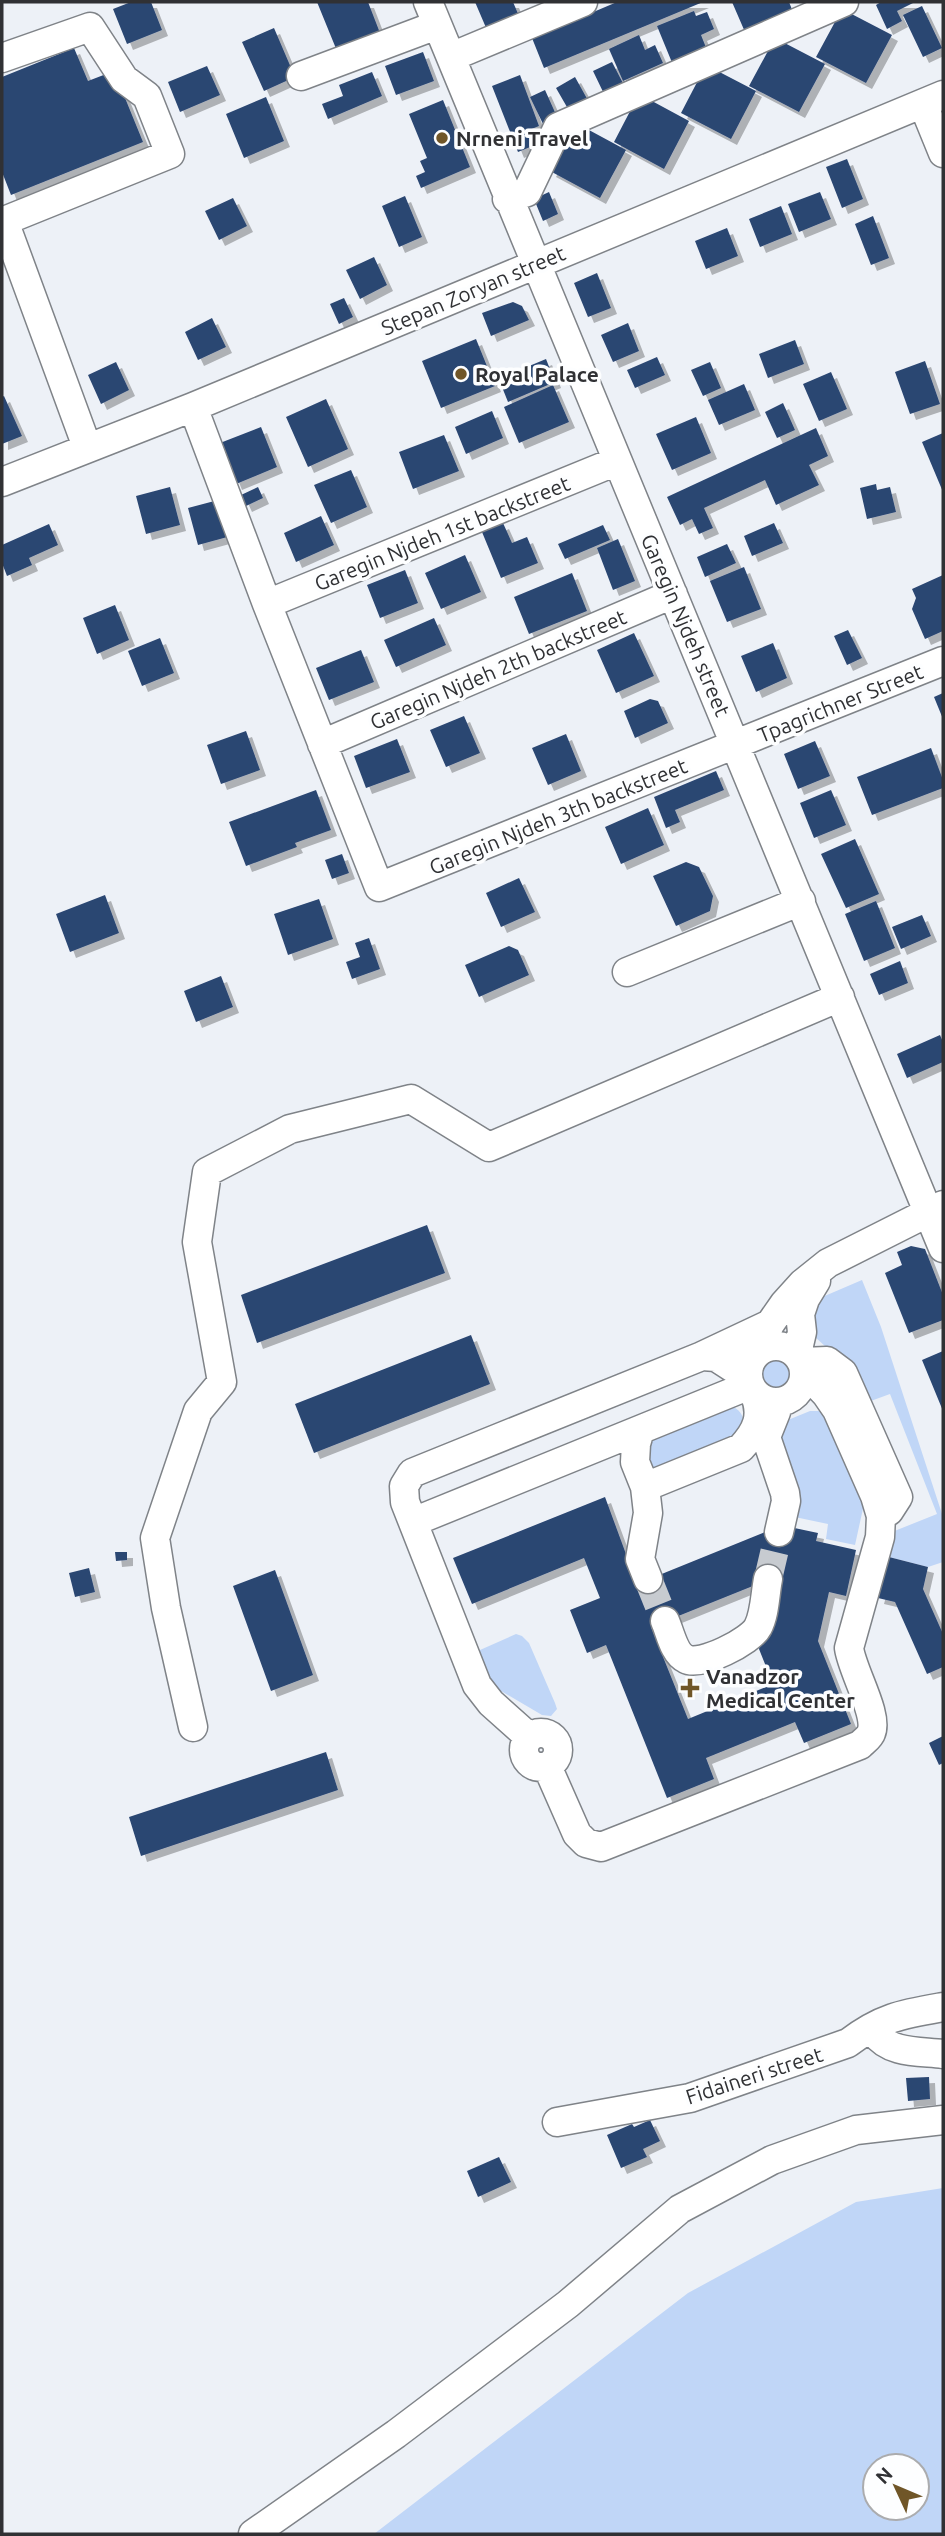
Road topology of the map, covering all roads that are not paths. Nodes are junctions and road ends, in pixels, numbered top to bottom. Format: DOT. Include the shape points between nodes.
graph roads {
  1 [pos="583,2"];
  2 [pos="844,2"];
  3 [pos="528,12"];
  4 [pos="433,13"];
  5 [pos="451,57"];
  6 [pos="2,58"];
  7 [pos="301,76"];
  8 [pos="933,100"];
  9 [pos="943,153"];
  10 [pos="507,200"];
  11 [pos="534,264"];
  12 [pos="193,407"];
  13 [pos="87,447"];
  14 [pos="617,461"];
  15 [pos="2,482"];
  16 [pos="673,594"];
  17 [pos="267,604"];
  18 [pos="943,661"];
  19 [pos="322,744"];
  20 [pos="736,745"];
  21 [pos="801,901"];
  22 [pos="627,972"];
  23 [pos="840,997"];
  24 [pos="936,1209"];
  25 [pos="943,1248"];
  26 [pos="828,1263"];
  27 [pos="770,1324"];
  28 [pos="702,1356"];
  29 [pos="801,1362"];
  30 [pos="752,1377"];
  31 [pos="788,1400"];
  32 [pos="640,1430"];
  33 [pos="606,1444"];
  34 [pos="635,1462"];
  35 [pos="645,1488"];
  36 [pos="413,1522"];
  37 [pos="779,1532"];
  38 [pos="648,1579"];
  39 [pos="768,1579"];
  40 [pos="665,1621"];
  41 [pos="193,1727"];
  42 [pos="943,2007"];
  43 [pos="879,2024"];
  44 [pos="943,2054"];
  45 [pos="943,2120"];
  46 [pos="556,2122"];
  47 [pos="253,2534"];
  1 -- 3 [label="street"];
  2 -- 10 [label="street" via="558,127 527,192"];
  3 -- 5 [label="street"];
  4 -- 5 [label="street, Garegin Njdeh street"];
  4 -- 7 [label="street"];
  5 -- 10 [label="street, Garegin Njdeh street"];
  6 -- 13 [label="street" via="90,27 124,79 147,96 170,155 5,221"];
  8 -- 9 [label="street"];
  8 -- 11 [label="street, Stepan Zoryan street"];
  10 -- 11 [label="street, Garegin Njdeh street"];
  11 -- 12 [label="street, Stepan Zoryan street"];
  11 -- 14 [label="street, Garegin Njdeh street"];
  12 -- 13 [label="street, Stepan Zoryan street"];
  12 -- 17 [label="street"];
  13 -- 15 [label="street, Stepan Zoryan street"];
  14 -- 16 [label="street, Garegin Njdeh street"];
  14 -- 17 [label="street, Garegin Njdeh 1st backstreet"];
  16 -- 19 [label="street, Garegin Njdeh 2th backstreet"];
  16 -- 20 [label="street, Garegin Njdeh street"];
  17 -- 19 [label="street"];
  18 -- 20 [label="street, Tpagrichner Street"];
  19 -- 20 [label="street, Garegin Njdeh 3th backstreet" via="379,887"];
  20 -- 21 [label="street, Garegin Njdeh street"];
  21 -- 22 [label="street"];
  21 -- 23 [label="street, Garegin Njdeh street"];
  23 -- 24 [label="street, Garegin Njdeh street"];
  23 -- 41 [label="street" via="489,1147 411,1099 290,1129 207,1172 197,1242 222,1382 198,1412 155,1538"];
  24 -- 25 [label="street, Garegin Njdeh street"];
  24 -- 26 [label="street"];
  26 -- 27 [label="street" via="803,1283"];
  26 -- 29 [label="street" via="800,1314"];
  27 -- 28 [label="street"];
  27 -- 30 [label="street"];
  28 -- 30 [label="street" via="716,1357"];
  28 -- 36 [label="street" via="412,1473 404,1486"];
  29 -- 30 [label="street" via="782,1346 773,1345"];
  29 -- 31 [label="street" via="801,1388"];
  29 -- 36 [label="street" via="836,1410 881,1516 880,1537 849,1648 873,1718 871,1734 860,1745 601,1847 586,1843 577,1834 547,1766 534,1765 525,1756 529,1737 477,1685"];
  30 -- 31 [label="street" via="770,1402"];
  30 -- 32 [label="street"];
  30 -- 35 [label="street" via="760,1406 753,1436 741,1448"];
  31 -- 37 [label="street" via="776,1411 766,1437 785,1493"];
  32 -- 33 [label="street"];
  32 -- 34 [label="street"];
  33 -- 34 [label="street"];
  33 -- 36 [label="street"];
  34 -- 35 [label="street"];
  35 -- 38 [label="street" via="648,1513 640,1559"];
  39 -- 40 [label="street" via="758,1627 740,1644 698,1661 686,1660 677,1652"];
  42 -- 43 [label="street, Fidaineri street" via="893,2016"];
  43 -- 44 [label="street" via="875,2033 881,2042"];
  43 -- 46 [label="street, Fidaineri street" via="849,2043 690,2098"];
  45 -- 47 [label="street" via="856,2130 772,2160 680,2209 557,2312 396,2434"];
}
